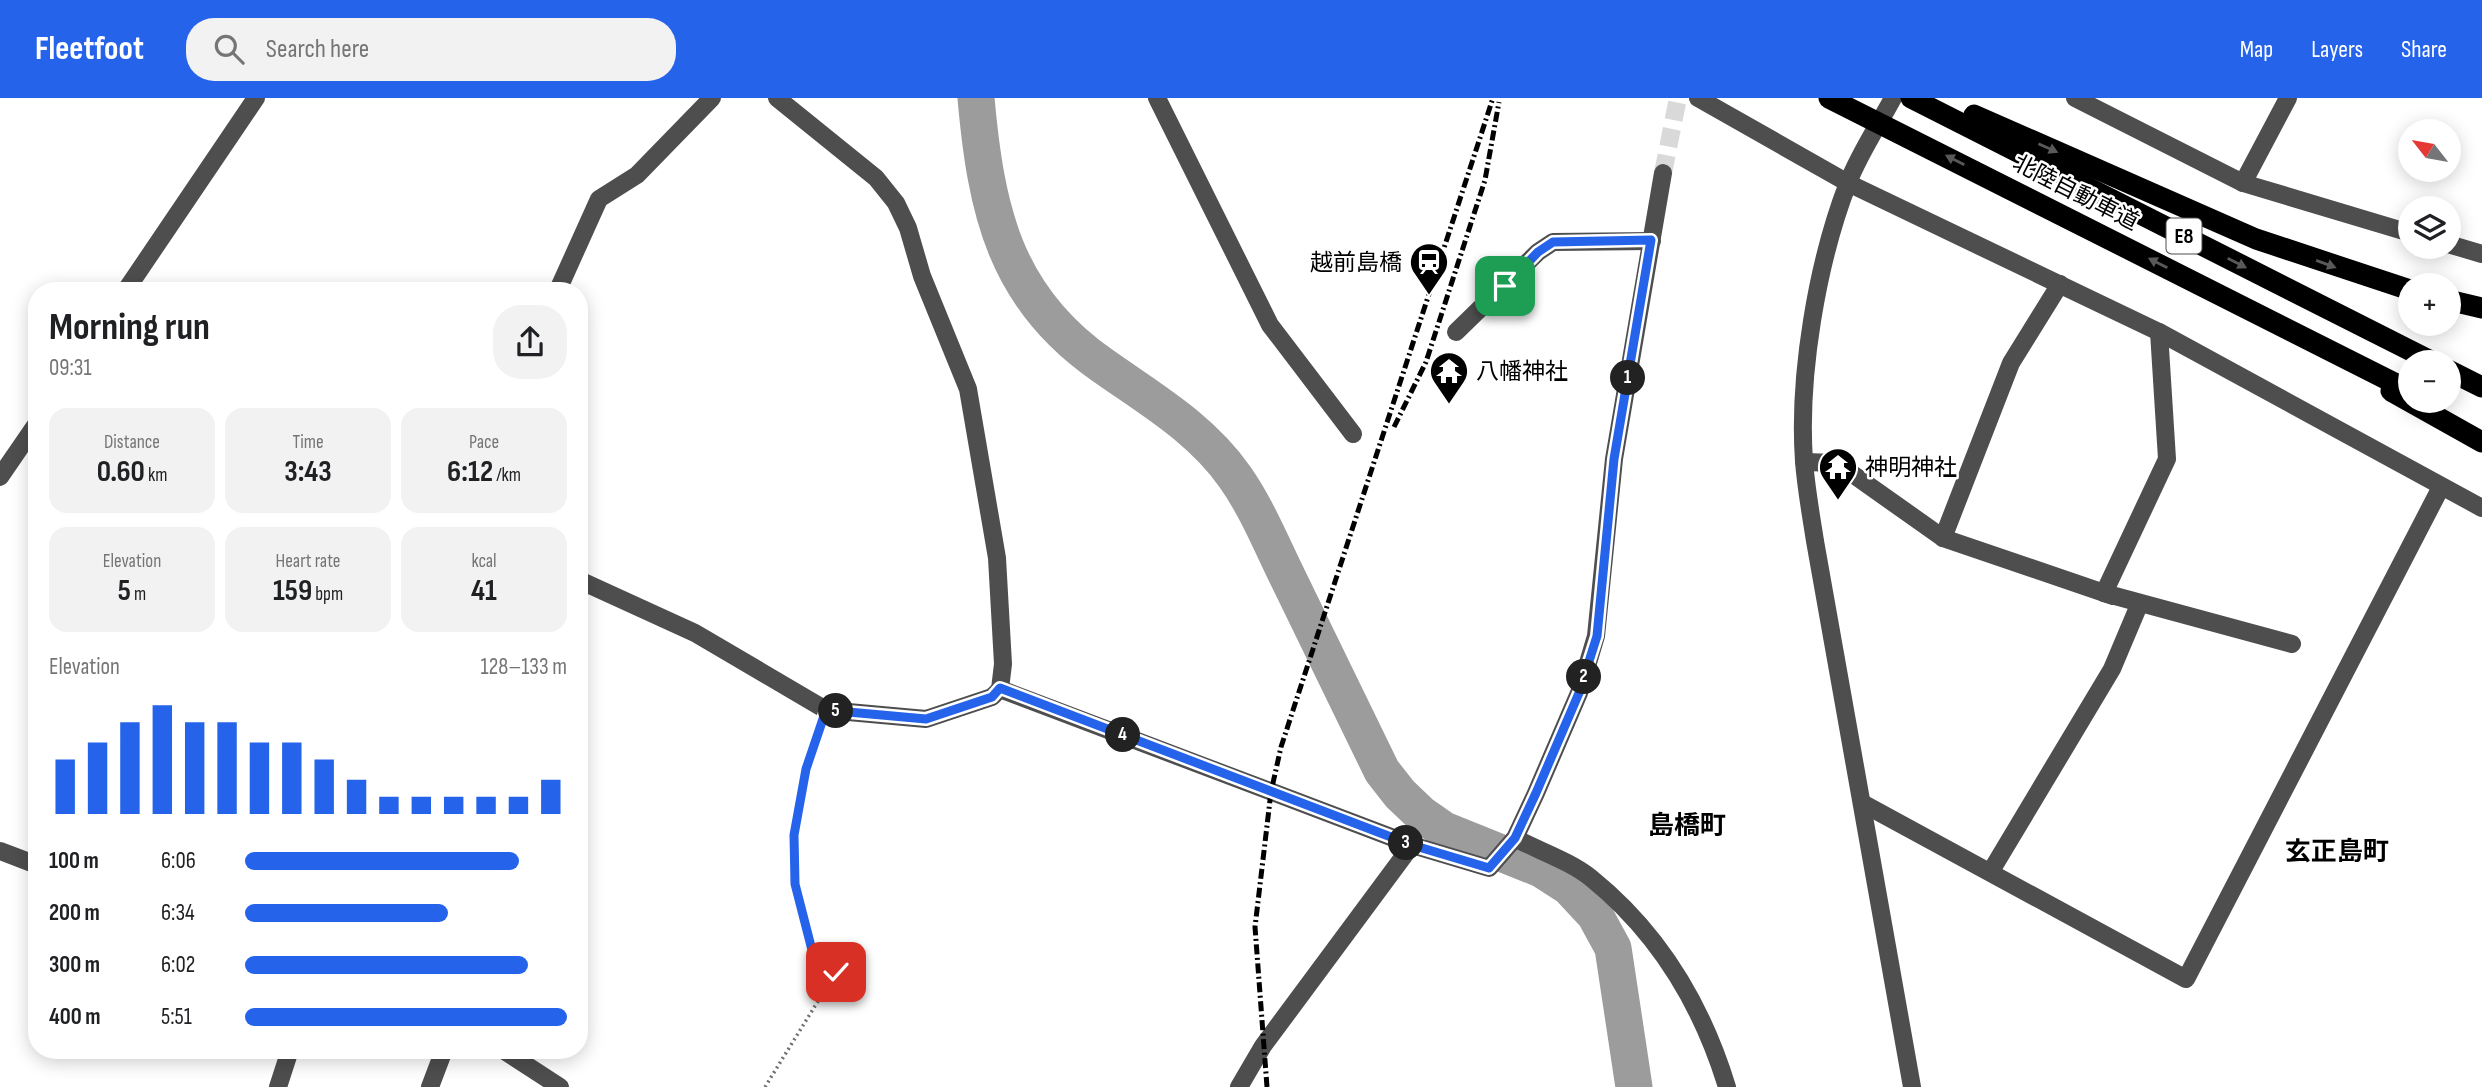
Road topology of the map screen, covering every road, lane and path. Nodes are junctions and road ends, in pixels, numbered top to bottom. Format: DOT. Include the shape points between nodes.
graph roads {
  1 [pos="256,98"];
  2 [pos="712,98"];
  3 [pos="777,98"];
  4 [pos="1157,98"];
  5 [pos="1698,98"];
  6 [pos="1829,98"];
  7 [pos="1893,98"];
  8 [pos="1911,98"];
  9 [pos="2075,98"];
  10 [pos="2288,98"];
  11 [pos="1938,103"];
  12 [pos="1663,173"];
  13 [pos="1848,183"];
  14 [pos="2244,183"];
  15 [pos="2398,229"];
  16 [pos="1651,240"];
  17 [pos="2461,248"];
  18 [pos="2482,254"];
  19 [pos="131,282"];
  20 [pos="562,282"];
  21 [pos="2060,284"];
  22 [pos="2398,286"];
  23 [pos="2461,303"];
  24 [pos="2482,308"];
  25 [pos="1456,332"];
  26 [pos="2160,332"];
  27 [pos="2306,338"];
  28 [pos="2410,350"];
  29 [pos="2461,376"];
  30 [pos="2398,385"];
  31 [pos="2482,387"];
  32 [pos="2454,413"];
  33 [pos="2482,427"];
  34 [pos="1353,434"];
  35 [pos="28,436"];
  36 [pos="2482,442"];
  37 [pos="1804,462"];
  38 [pos="0,477"];
  39 [pos="2441,487"];
  40 [pos="2482,508"];
  41 [pos="1943,538"];
  42 [pos="588,584"];
  43 [pos="2105,593"];
  44 [pos="2139,605"];
  45 [pos="2292,645"];
  46 [pos="1000,688"];
  47 [pos="826,710"];
  48 [pos="1862,803"];
  49 [pos="1412,845"];
  50 [pos="1506,848"];
  51 [pos="0,851"];
  52 [pos="28,861"];
  53 [pos="1991,871"];
  54 [pos="287,1059"];
  55 [pos="441,1059"];
  56 [pos="517,1059"];
  57 [pos="278,1087"];
  58 [pos="430,1087"];
  59 [pos="561,1087"];
  60 [pos="765,1087"];
  61 [pos="1239,1087"];
  62 [pos="1727,1087"];
  63 [pos="1912,1087"];
  1 -- 19 [label="street"];
  2 -- 20 [label="street" via="636,175 599,199"];
  3 -- 46 [label="street" via="876,178 908,228 922,276 968,389 998,558"];
  4 -- 34 [label="street" via="1270,325"];
  5 -- 13 [label="street"];
  27 -- 6 [label="highway, 北陸自動車道 / E8, one-way"];
  7 -- 13 [label="street"];
  8 -- 11 [label="highway, 北陸自動車道 / E8"];
  9 -- 14 [label="street"];
  10 -- 14 [label="street"];
  11 -- 22 [label="highway, one-way" via="2256,239"];
  11 -- 28 [label="highway, 北陸自動車道 / E8, one-way"];
  12 -- 16 [label="street"];
  13 -- 21 [label="street"];
  13 -- 37 [label="street" via="1824,265 1806,367"];
  14 -- 15 [label="street"];
  16 -- 25 [label="street" via="1553,242"];
  16 -- 50 [label="street" via="1614,459 1597,636 1579,693"];
  17 -- 18 [label="street"];
  21 -- 26 [label="street"];
  21 -- 41 [label="street" via="2011,363"];
  23 -- 24 [label="highway"];
  26 -- 39 [label="street"];
  26 -- 43 [label="street" via="2167,459"];
  27 -- 30 [label="highway, 北陸自動車道 / E8"];
  27 -- 36 [label="highway"];
  29 -- 31 [label="highway"];
  32 -- 33 [label="highway"];
  35 -- 38 [label="street"];
  37 -- 41 [label="street" via="1837,463"];
  37 -- 48 [label="street"];
  39 -- 40 [label="street"];
  39 -- 53 [label="street" via="2186,979"];
  41 -- 43 [label="street"];
  42 -- 47 [label="street" via="695,633"];
  43 -- 44 [label="street"];
  44 -- 45 [label="street"];
  44 -- 53 [label="street" via="2112,669"];
  46 -- 47 [label="street" via="992,697 926,719"];
  46 -- 49 [label="street"];
  47 -- 60 [label="path" via="806,769 797,822 795,884 813,954 836,972"];
  48 -- 53 [label="street"];
  48 -- 63 [label="street"];
  49 -- 50 [label="street" via="1489,868"];
  49 -- 61 [label="street" via="1263,1046"];
  50 -- 62 [label="street" via="1590,877 1659,945 1694,1001"];
  51 -- 52 [label="street"];
  54 -- 57 [label="street"];
  55 -- 58 [label="street"];
  56 -- 59 [label="street"];
}
